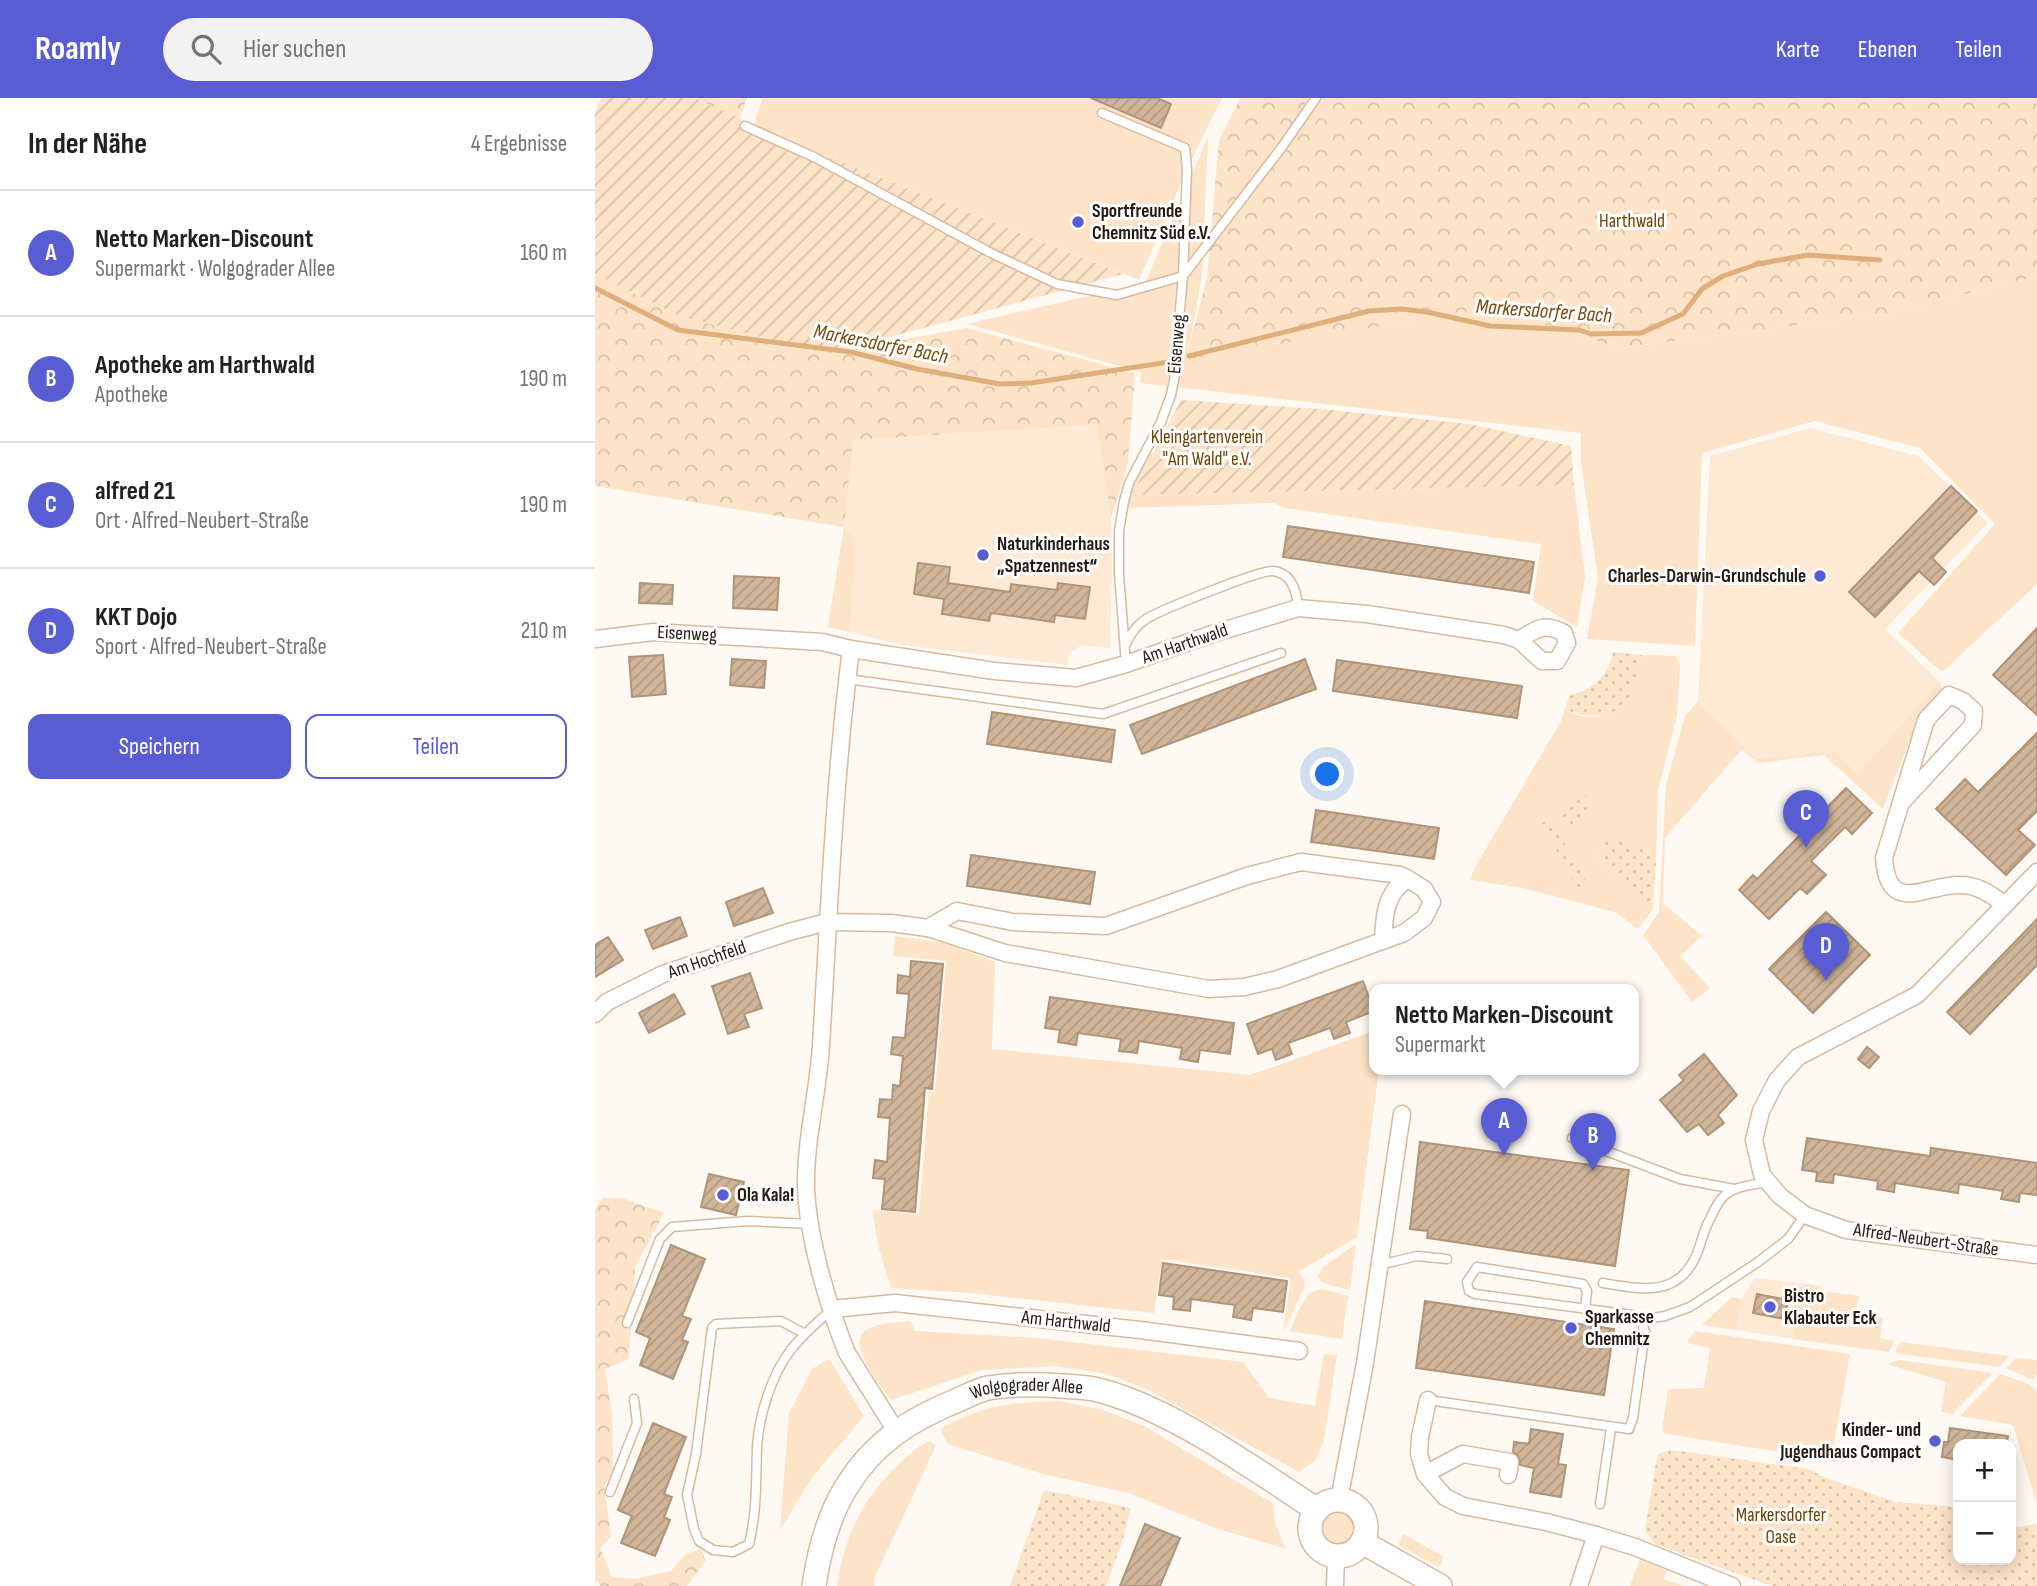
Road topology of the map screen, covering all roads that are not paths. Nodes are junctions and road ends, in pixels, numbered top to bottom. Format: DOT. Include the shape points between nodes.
graph roads {
  1 [pos="1316,98"];
  2 [pos="1102,113"];
  3 [pos="745,126"];
  4 [pos="1183,276"];
  5 [pos="1298,608"];
  6 [pos="595,639"];
  7 [pos="1518,640"];
  8 [pos="822,642"];
  9 [pos="1124,646"];
  10 [pos="851,649"];
  11 [pos="1281,653"];
  12 [pos="1126,664"];
  13 [pos="847,680"];
  14 [pos="1901,803"];
  15 [pos="2037,872"];
  16 [pos="1408,879"];
  17 [pos="2004,905"];
  18 [pos="827,922"];
  19 [pos="928,928"];
  20 [pos="1383,941"];
  21 [pos="595,1014"];
  22 [pos="1402,1114"];
  23 [pos="1572,1138"];
  24 [pos="1768,1182"];
  25 [pos="1734,1189"];
  26 [pos="1805,1215"];
  27 [pos="811,1224"];
  28 [pos="2037,1255"];
  29 [pos="1447,1259"];
  30 [pos="1379,1265"];
  31 [pos="1603,1283"];
  32 [pos="832,1309"];
  33 [pos="1585,1309"];
  34 [pos="1639,1320"];
  35 [pos="627,1323"];
  36 [pos="805,1334"];
  37 [pos="1299,1351"];
  38 [pos="633,1399"];
  39 [pos="1428,1400"];
  40 [pos="1611,1428"];
  41 [pos="896,1431"];
  42 [pos="1425,1475"];
  43 [pos="1508,1475"];
  44 [pos="610,1492"];
  45 [pos="1339,1500"];
  46 [pos="1599,1504"];
  47 [pos="1317,1510"];
  48 [pos="1596,1535"];
  49 [pos="1362,1542"];
  50 [pos="1336,1556"];
  51 [pos="814,1586"];
  52 [pos="1335,1586"];
  53 [pos="1440,1586"];
  54 [pos="1579,1586"];
  55 [pos="1732,1586"];
  1 -- 4 [label="lane"];
  2 -- 4 [label="lane, Eisenweg" via="1185,148"];
  3 -- 4 [label="lane" via="814,157 1057,284 1117,295"];
  4 -- 9 [label="lane, Eisenweg" via="1171,395 1129,483 1119,531"];
  5 -- 7 [label="street, Am Harthwald" via="1367,614"];
  5 -- 9 [label="lane" via="1292,584 1273,571 1146,620"];
  5 -- 12 [label="street, Am Harthwald"];
  6 -- 8 [label="street, Eisenweg" via="653,632"];
  8 -- 10 [label="street, Am Harthwald"];
  9 -- 12 [label="lane, Eisenweg"];
  10 -- 12 [label="street, Am Harthwald" via="994,671 1076,678"];
  10 -- 13 [label="street"];
  11 -- 13 [label="lane" via="1103,714"];
  13 -- 18 [label="street"];
  14 -- 14 [label="street" via="1926,720 1949,695 1963,701 1974,711 1973,725"];
  14 -- 17 [label="street" via="1884,858 1885,874 1893,887 1907,893 1962,884 1990,893"];
  15 -- 17 [label="street, Alfred-Neubert-Straße"];
  16 -- 19 [label="street" via="1301,862 1247,876 1106,926 1013,922 957,911"];
  16 -- 20 [label="street" via="1388,902"];
  16 -- 20 [label="street" via="1424,889 1432,902 1424,918"];
  17 -- 24 [label="street, Alfred-Neubert-Straße" via="1917,995 1798,1057 1777,1080 1761,1111 1754,1140"];
  18 -- 19 [label="street"];
  18 -- 21 [label="street, Am Hochfeld" via="663,974 607,1002"];
  18 -- 27 [label="street" via="821,1049 807,1160"];
  19 -- 20 [label="street" via="1005,953 1209,989 1278,979"];
  22 -- 30 [label="street"];
  23 -- 25 [label="lane" via="1681,1179"];
  24 -- 25 [label="lane"];
  24 -- 26 [label="street, Alfred-Neubert-Straße"];
  25 -- 31 [label="lane" via="1720,1200 1683,1277 1662,1287 1639,1289"];
  26 -- 28 [label="street, Alfred-Neubert-Straße" via="1846,1230"];
  26 -- 34 [label="lane" via="1786,1241 1690,1307"];
  27 -- 32 [label="street"];
  27 -- 35 [label="lane" via="748,1221 672,1227 660,1239"];
  29 -- 30 [label="lane" via="1417,1256"];
  30 -- 45 [label="street"];
  32 -- 36 [label="lane"];
  32 -- 37 [label="street, Am Harthwald" via="895,1303"];
  32 -- 41 [label="street" via="847,1353"];
  33 -- 33 [label="lane" via="1475,1294 1467,1282 1477,1267 1583,1284"];
  33 -- 34 [label="lane" via="1632,1315"];
  34 -- 40 [label="lane" via="1645,1332 1633,1418 1629,1429"];
  36 -- 36 [label="lane" via="788,1354 760,1422 749,1544 733,1552 713,1550 699,1541 687,1495 712,1328 716,1324 781,1321"];
  38 -- 44 [label="lane" via="637,1423"];
  39 -- 40 [label="lane"];
  39 -- 42 [label="street" via="1419,1454"];
  40 -- 46 [label="lane"];
  41 -- 47 [label="main road, Wolgograder Allee" via="922,1414 985,1388 1038,1384 1093,1389 1147,1407"];
  41 -- 51 [label="main road, Wolgograder Allee" via="847,1485 830,1519"];
  42 -- 43 [label="street" via="1463,1454 1510,1462"];
  42 -- 48 [label="street" via="1445,1497 1463,1506"];
  45 -- 47 [label="main road"];
  45 -- 49 [label="main road" via="1359,1509 1366,1532"];
  47 -- 50 [label="main road" via="1311,1534 1325,1553"];
  48 -- 54 [label="street"];
  48 -- 55 [label="street"];
  49 -- 50 [label="main road" via="1349,1554"];
  49 -- 53 [label="main road"];
  50 -- 52 [label="street"];
}
